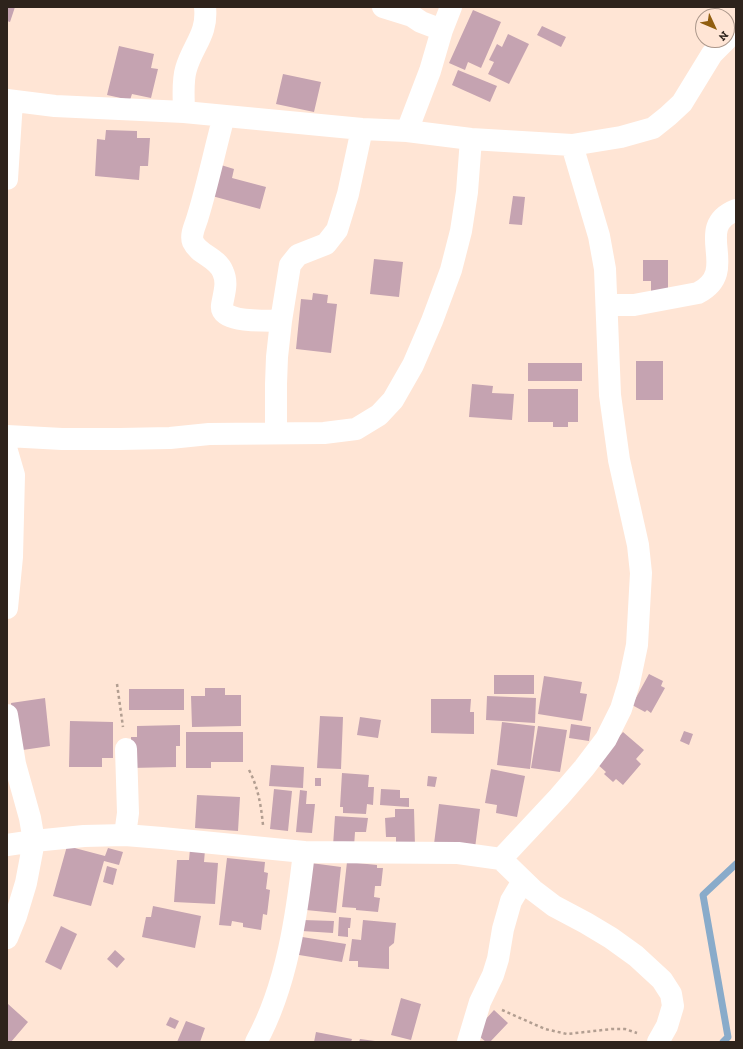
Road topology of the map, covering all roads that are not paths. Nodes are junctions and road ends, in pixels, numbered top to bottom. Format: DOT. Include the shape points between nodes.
graph roads {
  1 [pos="205,7"];
  2 [pos="383,7"];
  3 [pos="451,7"];
  4 [pos="442,30"];
  5 [pos="718,48"];
  6 [pos="9,101"];
  7 [pos="184,112"];
  8 [pos="224,116"];
  9 [pos="362,129"];
  10 [pos="407,131"];
  11 [pos="471,139"];
  12 [pos="572,144"];
  13 [pos="7,179"];
  14 [pos="736,210"];
  15 [pos="607,305"];
  16 [pos="281,321"];
  17 [pos="276,433"];
  18 [pos="7,436"];
  19 [pos="7,451"];
  20 [pos="7,608"];
  21 [pos="7,715"];
  22 [pos="126,749"];
  23 [pos="125,836"];
  24 [pos="34,840"];
  25 [pos="7,845"];
  26 [pos="304,852"];
  27 [pos="501,859"];
  28 [pos="523,881"];
  29 [pos="7,938"];
  30 [pos="658,1041"];
  31 [pos="256,1042"];
  32 [pos="468,1042"];
  1 -- 7 [label="street" via="204,30 185,71"];
  2 -- 4 [label="street" via="412,16"];
  3 -- 4 [label="street"];
  4 -- 10 [label="street" via="430,71"];
  5 -- 12 [label="street" via="712,54 682,103 654,128 621,138"];
  6 -- 7 [label="street" via="55,106"];
  6 -- 13 [label="street"];
  7 -- 8 [label="street"];
  8 -- 9 [label="street"];
  8 -- 16 [label="street" via="192,238 196,247 218,263 223,271 226,282 222,307 224,312 240,320"];
  9 -- 10 [label="street"];
  9 -- 16 [label="street" via="348,194 337,230 326,244 298,255 290,265"];
  10 -- 11 [label="street"];
  11 -- 12 [label="street"];
  11 -- 17 [label="street" via="467,192 451,270 427,334 393,400 380,414 356,430"];
  12 -- 15 [label="street" via="599,236 605,269"];
  14 -- 15 [label="street" via="726,215 717,226 719,266 714,280 706,289 698,293 634,305"];
  15 -- 27 [label="street" via="610,395 619,460 638,545 641,573 637,645 629,683 606,739 559,797"];
  16 -- 17 [label="street" via="277,357"];
  17 -- 18 [label="street" via="120,439"];
  19 -- 20 [label="street" via="14,475 12,557"];
  21 -- 24 [label="street" via="15,764"];
  22 -- 23 [label="street" via="128,813"];
  23 -- 24 [label="street"];
  23 -- 26 [label="street"];
  24 -- 25 [label="street"];
  24 -- 29 [label="street" via="24,890"];
  26 -- 27 [label="street" via="458,853"];
  26 -- 31 [label="street" via="292,937 278,988"];
  27 -- 28 [label="street"];
  28 -- 30 [label="street" via="554,906 586,923 636,956 662,980 671,994 673,1006 667,1026"];
  28 -- 32 [label="street" via="511,901 498,960 480,1002"];
}
